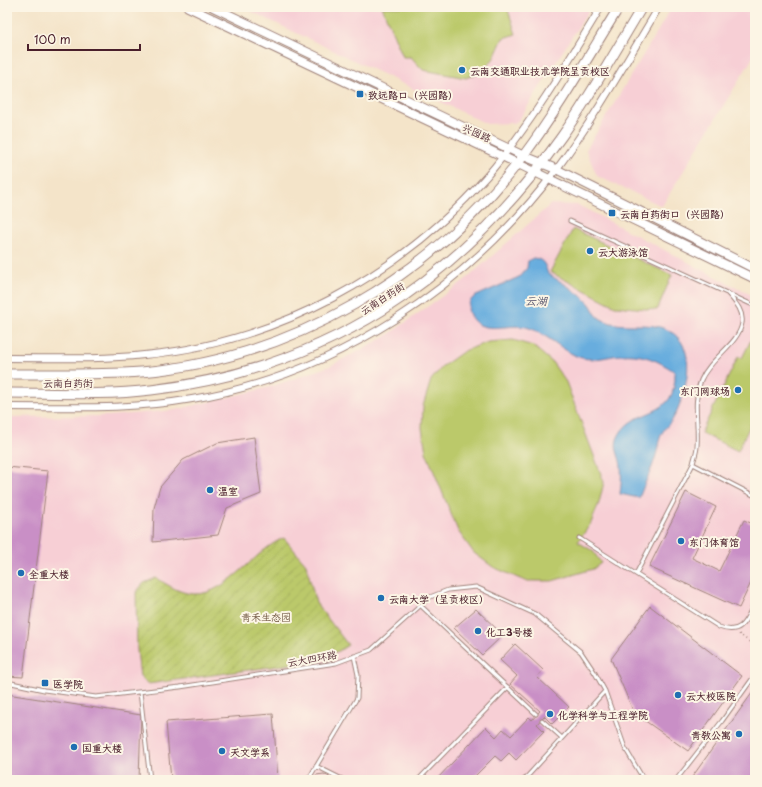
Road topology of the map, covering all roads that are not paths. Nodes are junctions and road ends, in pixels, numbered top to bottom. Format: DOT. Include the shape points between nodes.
graph roads {
  1 [pos="188,7"];
  2 [pos="213,7"];
  3 [pos="601,7"];
  4 [pos="619,7"];
  5 [pos="642,7"];
  6 [pos="659,7"];
  7 [pos="508,148"];
  8 [pos="502,156"];
  9 [pos="521,159"];
  10 [pos="541,164"];
  11 [pos="556,169"];
  12 [pos="535,171"];
  13 [pos="549,178"];
  14 [pos="570,221"];
  15 [pos="755,269"];
  16 [pos="755,279"];
  17 [pos="727,292"];
  18 [pos="755,306"];
  19 [pos="7,358"];
  20 [pos="7,374"];
  21 [pos="7,393"];
  22 [pos="7,407"];
  23 [pos="693,464"];
  24 [pos="755,496"];
  25 [pos="579,538"];
  26 [pos="636,574"];
  27 [pos="755,602"];
  28 [pos="420,605"];
  29 [pos="354,656"];
  30 [pos="755,675"];
  31 [pos="7,682"];
  32 [pos="508,687"];
  33 [pos="604,691"];
  34 [pos="140,692"];
  35 [pos="536,714"];
  36 [pos="542,720"];
  37 [pos="562,738"];
  38 [pos="316,766"];
  39 [pos="150,780"];
  40 [pos="308,780"];
  41 [pos="344,780"];
  42 [pos="418,780"];
  43 [pos="524,780"];
  44 [pos="644,780"];
  45 [pos="676,780"];
  1 -- 8 [label="main road, 兴园路"];
  2 -- 7 [label="main road, 兴园路"];
  3 -- 7 [label="street" via="550,90"];
  4 -- 9 [label="main road, 云南白药街" via="567,93"];
  5 -- 10 [label="main road, 云南白药街" via="581,107"];
  6 -- 11 [label="street" via="578,140"];
  7 -- 8 [label="street"];
  7 -- 9 [label="main road, 兴园路"];
  8 -- 9 [label="main road, 兴园路"];
  8 -- 19 [label="street" via="456,208 398,257 364,281 277,324 233,339 144,356"];
  9 -- 10 [label="main road, 兴园路"];
  9 -- 12 [label="main road, 兴园路"];
  9 -- 20 [label="main road, 云南白药街" via="446,240 380,290 306,330 265,346 226,357 142,372"];
  10 -- 11 [label="main road, 兴园路"];
  10 -- 12 [label="main road, 云南白药街"];
  11 -- 13 [label="street"];
  11 -- 15 [label="main road, 兴园路"];
  12 -- 13 [label="main road, 兴园路"];
  12 -- 21 [label="main road, 云南白药街" via="475,238 436,273 353,329 302,353 254,370 149,391"];
  13 -- 16 [label="main road, 兴园路"];
  13 -- 22 [label="street" via="493,240 464,267 427,297 336,354 239,389 192,399 110,407"];
  14 -- 17 [label="lane"];
  17 -- 18 [label="lane"];
  17 -- 23 [label="lane" via="740,308 742,322 737,336 712,362 697,392 697,446"];
  23 -- 24 [label="lane"];
  23 -- 26 [label="lane"];
  25 -- 26 [label="lane"];
  26 -- 27 [label="lane" via="727,630 734,630 746,621"];
  28 -- 29 [label="lane, 云大四环路" via="371,650"];
  28 -- 32 [label="lane"];
  28 -- 33 [label="lane, 云大四环路" via="430,597 448,590 476,586 500,597 535,614 581,652 596,673"];
  29 -- 34 [label="lane, 云大四环路" via="336,663"];
  29 -- 38 [label="lane" via="358,675 357,698"];
  30 -- 45 [label="lane"];
  31 -- 34 [label="lane, 云大四环路" via="96,697"];
  32 -- 35 [label="lane"];
  32 -- 42 [label="lane"];
  33 -- 37 [label="lane"];
  33 -- 44 [label="lane, 云大四环路" via="625,748"];
  34 -- 39 [label="lane"];
  36 -- 37 [label="lane"];
  37 -- 43 [label="lane"];
  38 -- 40 [label="lane"];
  38 -- 41 [label="lane"];
}
